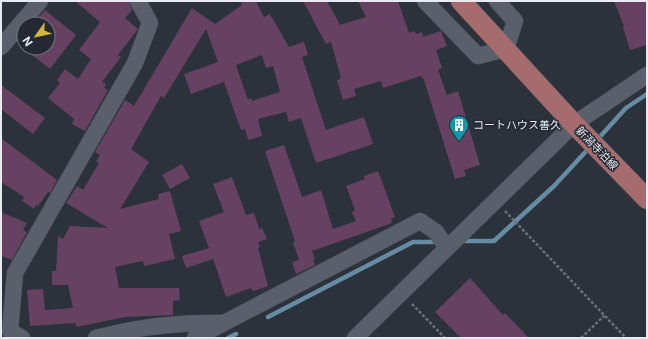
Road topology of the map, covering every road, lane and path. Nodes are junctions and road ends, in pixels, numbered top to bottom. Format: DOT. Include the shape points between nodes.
graph roads {
  1 [pos="40,1"];
  2 [pos="138,1"];
  3 [pos="425,1"];
  4 [pos="461,1"];
  5 [pos="497,1"];
  6 [pos="503,45"];
  7 [pos="1,47"];
  8 [pos="647,75"];
  9 [pos="574,124"];
  10 [pos="647,199"];
  11 [pos="496,201"];
  12 [pos="447,248"];
  13 [pos="7,278"];
  14 [pos="401,293"];
  15 [pos="604,316"];
  16 [pos="222,323"];
  17 [pos="22,338"];
  18 [pos="96,338"];
  19 [pos="195,338"];
  20 [pos="355,338"];
  21 [pos="445,338"];
  22 [pos="581,338"];
  23 [pos="626,338"];
  1 -- 7 [label="street"];
  2 -- 13 [label="street" via="150,23 135,63 39,229"];
  3 -- 6 [label="street" via="478,56"];
  4 -- 6 [label="main road, 新潟寺泊線"];
  5 -- 6 [label="street" via="515,21"];
  6 -- 9 [label="main road, 新潟寺泊線"];
  8 -- 9 [label="street"];
  9 -- 10 [label="main road, 新潟寺泊線"];
  9 -- 11 [label="street"];
  11 -- 12 [label="street"];
  11 -- 15 [label="path"];
  12 -- 14 [label="street"];
  12 -- 16 [label="street" via="436,232 420,221"];
  13 -- 17 [label="street" via="10,331"];
  14 -- 20 [label="street"];
  14 -- 21 [label="path"];
  15 -- 22 [label="path"];
  15 -- 23 [label="path"];
  16 -- 18 [label="street" via="194,322 129,329"];
  16 -- 19 [label="street"];
}
